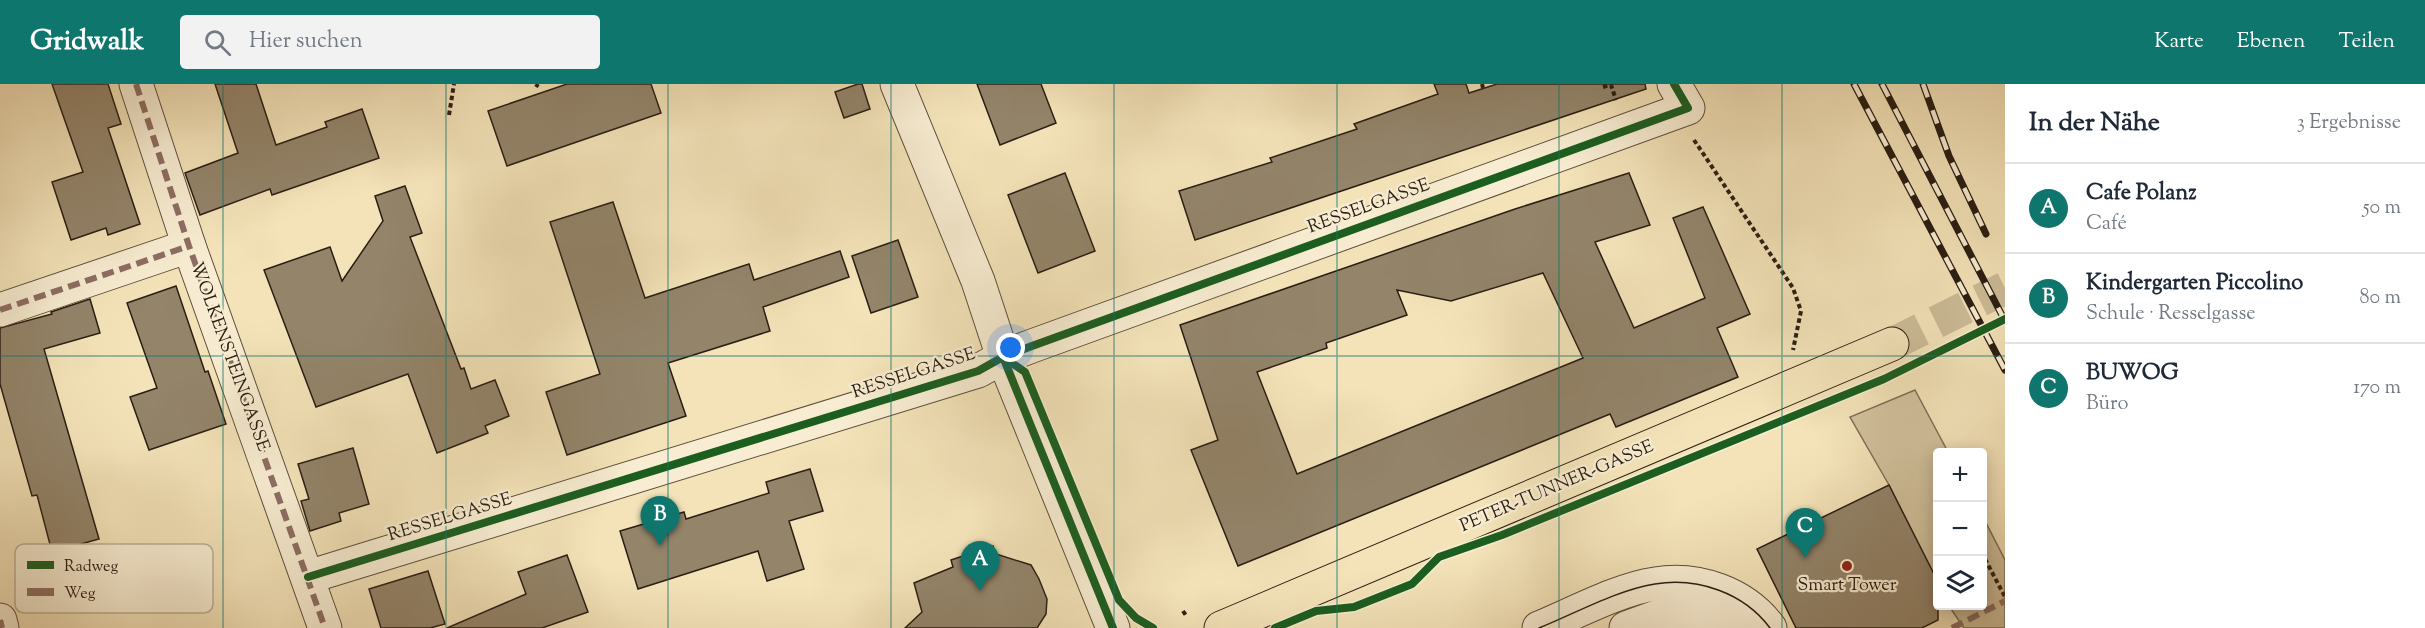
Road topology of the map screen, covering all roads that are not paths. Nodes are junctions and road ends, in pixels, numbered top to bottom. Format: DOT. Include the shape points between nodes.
graph roads {
  1 [pos="136,84"];
  2 [pos="897,84"];
  3 [pos="1679,101"];
  4 [pos="189,246"];
  5 [pos="0,310"];
  6 [pos="1892,344"];
  7 [pos="1003,357"];
  8 [pos="308,577"];
  9 [pos="0,620"];
  10 [pos="2,628"];
  11 [pos="326,628"];
  12 [pos="1113,628"];
  13 [pos="1221,628"];
  14 [pos="1539,628"];
  15 [pos="1626,628"];
  16 [pos="1742,628"];
  17 [pos="1770,628"];
  1 -- 4 [label="street, WOLKENSTEINGASSE"];
  2 -- 7 [label="street" via="978,281"];
  3 -- 7 [label="street, RESSELGASSE"];
  4 -- 5 [label="street"];
  4 -- 8 [label="street, WOLKENSTEINGASSE"];
  6 -- 13 [label="main road, PETER-TUNNER-GASSE"];
  7 -- 8 [label="street, RESSELGASSE" via="978,370"];
  7 -- 12 [label="street"];
  8 -- 11 [label="street, WOLKENSTEINGASSE"];
  9 -- 10 [label="street"];
  14 -- 17 [label="street" via="1635,590 1676,582 1722,590 1746,603"];
  15 -- 16 [label="street" via="1670,612 1696,613"];
}
